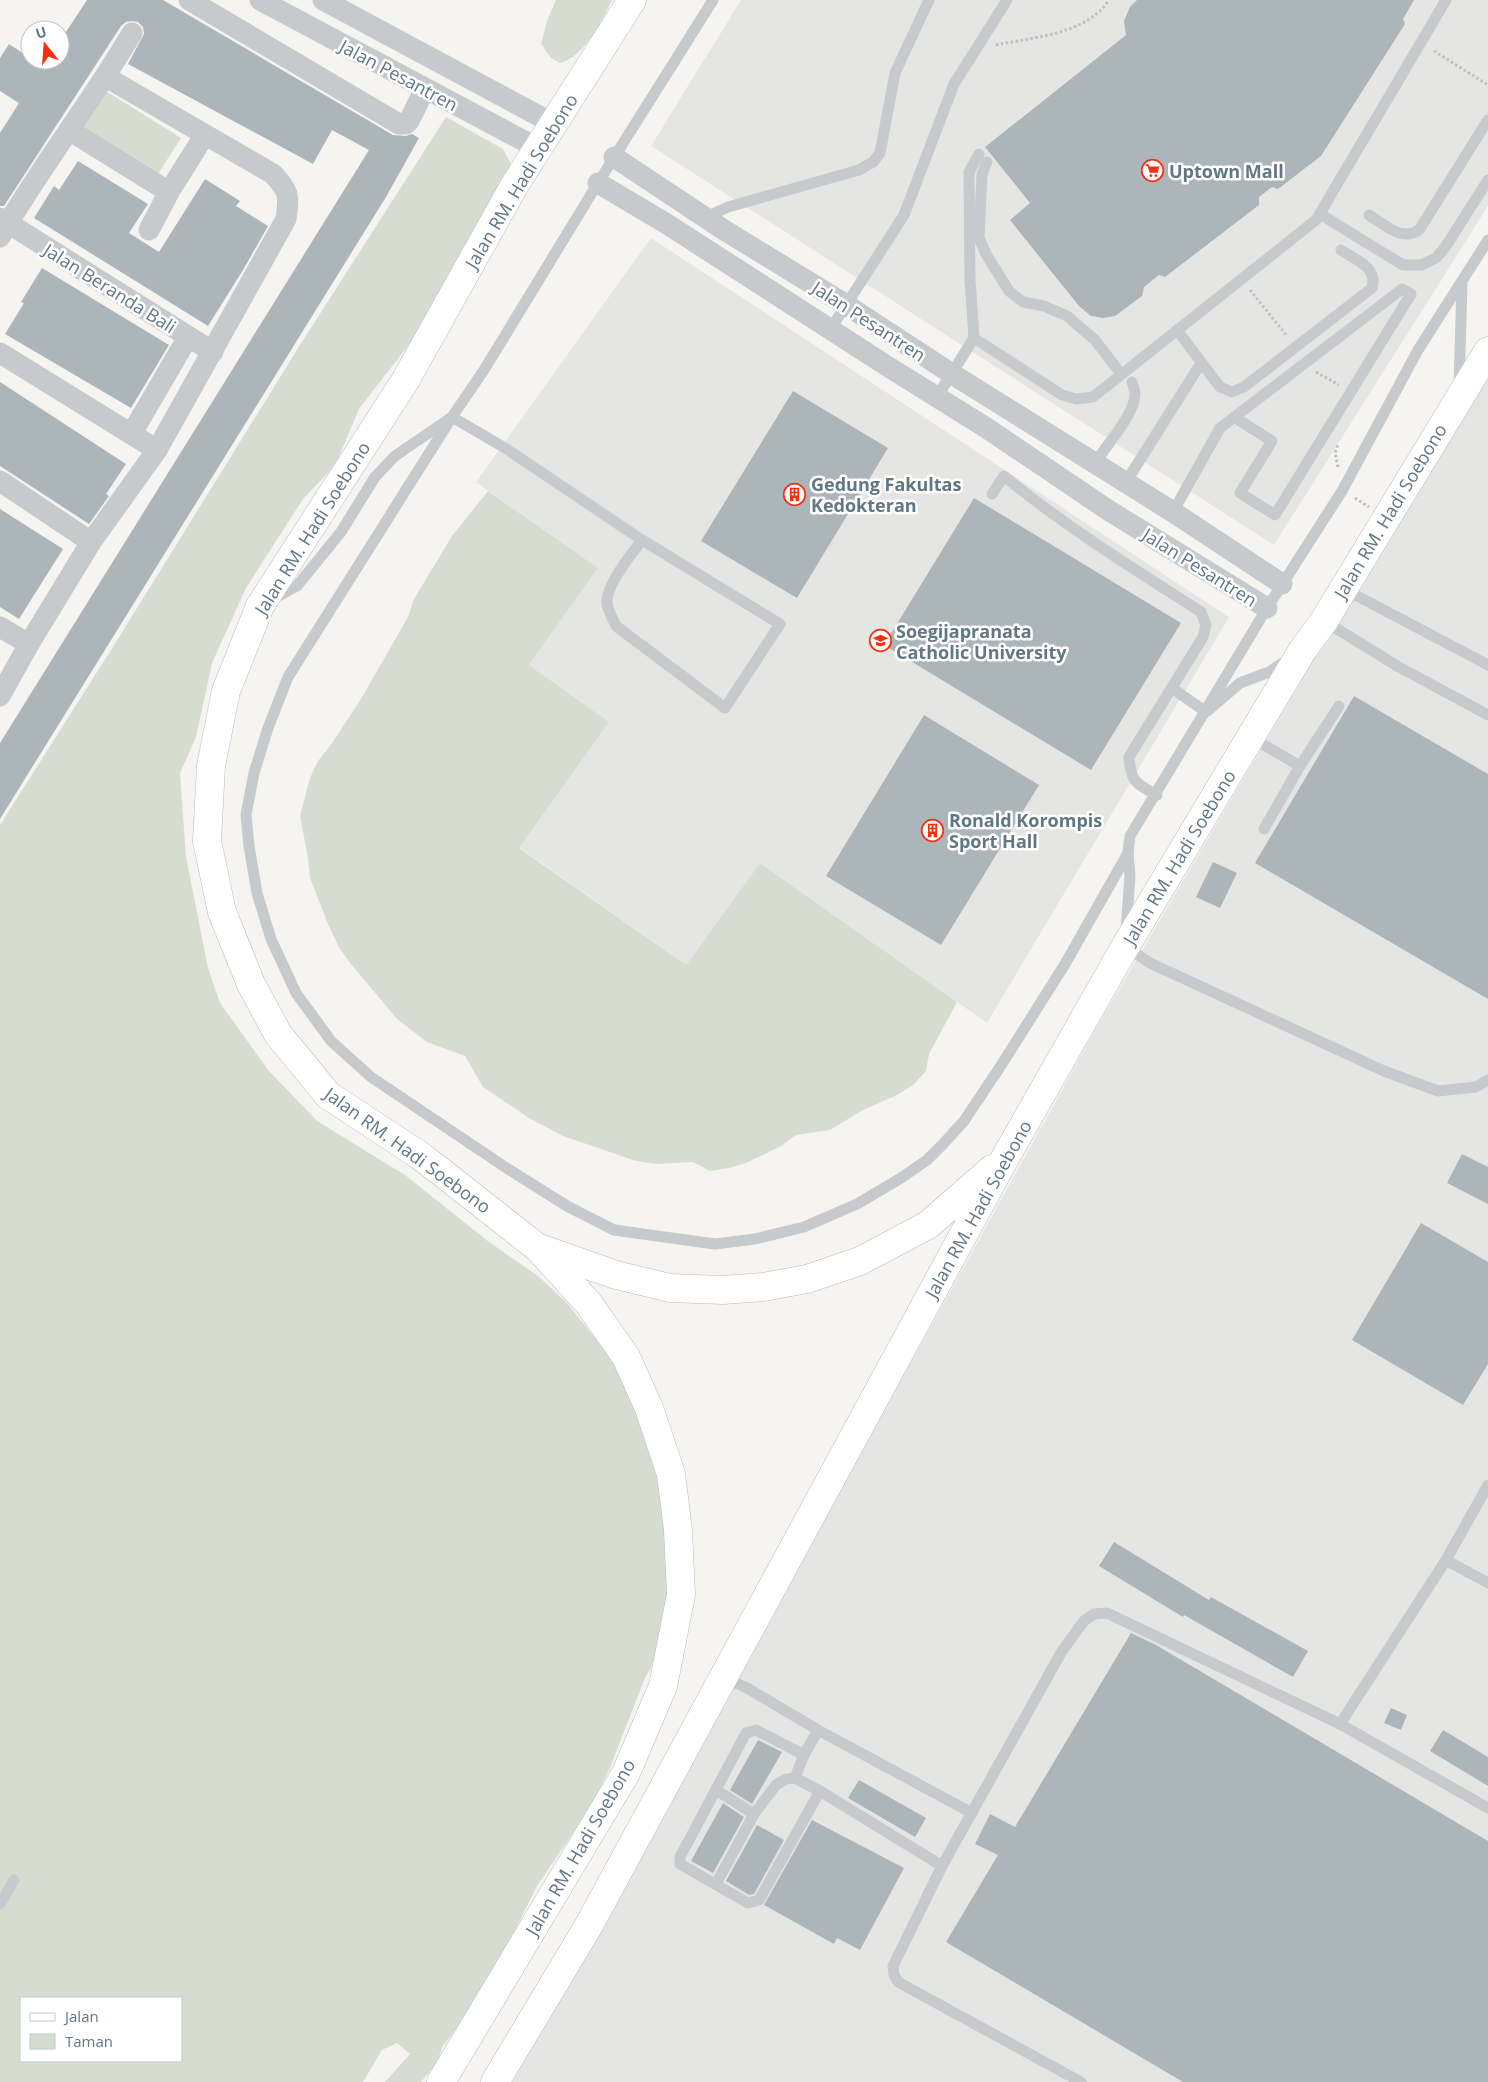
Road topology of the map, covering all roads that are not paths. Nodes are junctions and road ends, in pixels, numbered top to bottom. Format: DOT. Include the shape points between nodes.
graph roads {
  1 [pos="189,0"];
  2 [pos="260,0"];
  3 [pos="323,0"];
  4 [pos="632,0"];
  5 [pos="712,0"];
  6 [pos="928,0"];
  7 [pos="1006,0"];
  8 [pos="1446,0"];
  9 [pos="132,33"];
  10 [pos="106,77"];
  11 [pos="426,89"];
  12 [pos="1488,120"];
  13 [pos="554,124"];
  14 [pos="69,130"];
  15 [pos="204,136"];
  16 [pos="539,149"];
  17 [pos="614,157"];
  18 [pos="1488,180"];
  19 [pos="598,184"];
  20 [pos="169,192"];
  21 [pos="1320,214"];
  22 [pos="1369,215"];
  23 [pos="706,217"];
  24 [pos="3,226"];
  25 [pos="149,230"];
  26 [pos="1488,240"];
  27 [pos="1341,250"];
  28 [pos="1462,283"];
  29 [pos="845,304"];
  30 [pos="830,330"];
  31 [pos="1177,330"];
  32 [pos="188,337"];
  33 [pos="974,338"];
  34 [pos="1488,350"];
  35 [pos="213,352"];
  36 [pos="0,353"];
  37 [pos="1202,362"];
  38 [pos="952,374"];
  39 [pos="1121,374"];
  40 [pos="1132,382"];
  41 [pos="937,397"];
  42 [pos="1459,397"];
  43 [pos="452,417"];
  44 [pos="1234,417"];
  45 [pos="132,433"];
  46 [pos="157,450"];
  47 [pos="1095,463"];
  48 [pos="0,481"];
  49 [pos="1126,482"];
  50 [pos="992,494"];
  51 [pos="1108,510"];
  52 [pos="1173,512"];
  53 [pos="642,540"];
  54 [pos="90,542"];
  55 [pos="1282,584"];
  56 [pos="1343,588"];
  57 [pos="260,606"];
  58 [pos="1267,608"];
  59 [pos="1324,622"];
  60 [pos="0,627"];
  61 [pos="29,644"];
  62 [pos="1302,651"];
  63 [pos="1488,665"];
  64 [pos="1172,688"];
  65 [pos="0,696"];
  66 [pos="1339,706"];
  67 [pos="1206,712"];
  68 [pos="1488,714"];
  69 [pos="1250,737"];
  70 [pos="1300,766"];
  71 [pos="1156,795"];
  72 [pos="1264,828"];
  73 [pos="1128,853"];
  74 [pos="1125,947"];
  75 [pos="1488,1080"];
  76 [pos="1005,1158"];
  77 [pos="538,1248"];
  78 [pos="1488,1485"];
  79 [pos="1446,1560"];
  80 [pos="1488,1583"];
  81 [pos="722,1677"];
  82 [pos="1340,1724"];
  83 [pos="818,1730"];
  84 [pos="804,1755"];
  85 [pos="795,1778"];
  86 [pos="716,1790"];
  87 [pos="820,1791"];
  88 [pos="1488,1808"];
  89 [pos="972,1812"];
  90 [pos="754,1814"];
  91 [pos="942,1866"];
  92 [pos="14,1880"];
  93 [pos="716,1884"];
  94 [pos="0,1904"];
  95 [pos="442,2082"];
  96 [pos="495,2082"];
  97 [pos="1081,2082"];
  1 -- 11 [label="street" via="399,124 410,121"];
  2 -- 11 [label="street, Jalan Pesantren"];
  3 -- 13 [label="street, Jalan Pesantren"];
  4 -- 13 [label="main road, Jalan RM. Hadi Soebono"];
  5 -- 17 [label="lane"];
  6 -- 23 [label="lane" via="895,73 880,153 873,162 844,175 728,207"];
  7 -- 29 [label="lane" via="954,84 904,215"];
  8 -- 21 [label="lane"];
  9 -- 10 [label="street, Jalan Beranda Bali"];
  10 -- 14 [label="street, Jalan Beranda Bali"];
  10 -- 15 [label="street"];
  11 -- 16 [label="street, Jalan Pesantren"];
  12 -- 22 [label="lane" via="1419,230 1411,235 1402,235"];
  13 -- 16 [label="main road, Jalan RM. Hadi Soebono"];
  14 -- 20 [label="street"];
  14 -- 24 [label="street, Jalan Beranda Bali"];
  15 -- 20 [label="street"];
  15 -- 35 [label="street" via="273,174 289,196 286,220"];
  16 -- 57 [label="main road, Jalan RM. Hadi Soebono" via="514,186 405,381"];
  17 -- 19 [label="lane"];
  17 -- 23 [label="street, Jalan Pesantren"];
  18 -- 21 [label="lane" via="1446,246 1436,258 1421,265 1403,265"];
  19 -- 30 [label="street, Jalan Pesantren"];
  19 -- 43 [label="lane"];
  20 -- 25 [label="street"];
  21 -- 31 [label="lane"];
  23 -- 29 [label="street, Jalan Pesantren"];
  24 -- 32 [label="street, Jalan Beranda Bali"];
  26 -- 28 [label="lane"];
  27 -- 37 [label="lane" via="1370,270 1374,279 1372,288 1244,387 1232,392 1220,387"];
  28 -- 42 [label="lane"];
  28 -- 55 [label="lane" via="1418,350 1342,491"];
  29 -- 30 [label="lane"];
  29 -- 38 [label="street, Jalan Pesantren"];
  30 -- 41 [label="street, Jalan Pesantren"];
  31 -- 37 [label="lane"];
  31 -- 39 [label="lane"];
  32 -- 35 [label="street, Jalan Beranda Bali"];
  32 -- 45 [label="street"];
  33 -- 38 [label="lane"];
  33 -- 39 [label="lane" via="1062,394 1076,399 1093,397"];
  33 -- 39 [label="lane" via="969,172 983,158 979,238 986,254 1009,290 1022,302 1044,306 1067,316 1095,340"];
  34 -- 42 [label="main road, Jalan RM. Hadi Soebono"];
  35 -- 46 [label="street"];
  36 -- 45 [label="street"];
  37 -- 49 [label="lane"];
  38 -- 41 [label="lane"];
  38 -- 47 [label="street, Jalan Pesantren"];
  40 -- 47 [label="lane" via="1136,393 1134,403"];
  41 -- 51 [label="street, Jalan Pesantren"];
  42 -- 56 [label="main road, Jalan RM. Hadi Soebono"];
  43 -- 53 [label="lane" via="505,448"];
  43 -- 57 [label="lane" via="396,456 375,477 341,532 297,586"];
  43 -- 73 [label="lane" via="288,677 254,774 246,815 257,893 271,938 296,993 331,1041 372,1077 508,1169 567,1206 614,1230 715,1244 755,1239 804,1227 857,1204 926,1160 964,1121 1065,964"];
  44 -- 44 [label="lane" via="1272,441 1240,493 1275,515 1411,294 1402,288"];
  44 -- 52 [label="lane" via="1220,428"];
  45 -- 46 [label="street"];
  46 -- 54 [label="street"];
  47 -- 49 [label="street, Jalan Pesantren"];
  48 -- 54 [label="street"];
  49 -- 51 [label="street"];
  49 -- 52 [label="street, Jalan Pesantren"];
  50 -- 64 [label="lane" via="1004,476 1084,537 1201,612 1206,625 1203,637"];
  51 -- 58 [label="street, Jalan Pesantren"];
  52 -- 55 [label="street, Jalan Pesantren"];
  53 -- 53 [label="lane" via="608,593 607,604 616,626 725,708 780,624"];
  54 -- 61 [label="street"];
  55 -- 58 [label="lane"];
  56 -- 59 [label="main road, Jalan RM. Hadi Soebono"];
  56 -- 63 [label="lane"];
  57 -- 77 [label="main road, Jalan RM. Hadi Soebono" via="226,691 211,766 206,841 222,912 250,984 278,1034 328,1095 422,1157"];
  58 -- 67 [label="lane"];
  59 -- 62 [label="main road, Jalan RM. Hadi Soebono"];
  59 -- 68 [label="lane" via="1399,667"];
  60 -- 61 [label="street"];
  61 -- 65 [label="street"];
  62 -- 67 [label="lane" via="1269,672 1240,683"];
  62 -- 69 [label="main road, Jalan RM. Hadi Soebono"];
  64 -- 67 [label="lane"];
  64 -- 71 [label="lane" via="1129,756 1135,783"];
  66 -- 70 [label="lane"];
  67 -- 71 [label="lane"];
  69 -- 70 [label="lane"];
  69 -- 74 [label="main road, Jalan RM. Hadi Soebono"];
  70 -- 72 [label="lane"];
  71 -- 73 [label="lane" via="1130,836"];
  73 -- 74 [label="lane" via="1130,876"];
  74 -- 75 [label="lane" via="1150,963 1384,1071 1438,1091 1476,1087"];
  74 -- 76 [label="main road, Jalan RM. Hadi Soebono"];
  76 -- 77 [label="main road" via="928,1224 860,1261 807,1279 723,1290 670,1288 616,1275"];
  76 -- 81 [label="main road, Jalan RM. Hadi Soebono"];
  77 -- 95 [label="main road, Jalan RM. Hadi Soebono" via="589,1304 626,1358 650,1408 671,1474 682,1595 663,1686 626,1773"];
  78 -- 79 [label="lane"];
  79 -- 80 [label="lane"];
  79 -- 82 [label="lane"];
  81 -- 83 [label="lane"];
  81 -- 96 [label="main road, Jalan RM. Hadi Soebono" via="588,1925"];
  82 -- 88 [label="lane"];
  82 -- 89 [label="lane" via="1118,1617 1094,1614 1084,1621 1062,1651"];
  83 -- 84 [label="lane"];
  83 -- 89 [label="lane"];
  84 -- 85 [label="lane"];
  84 -- 86 [label="lane" via="756,1730 749,1730"];
  85 -- 87 [label="lane"];
  85 -- 90 [label="lane" via="776,1785"];
  86 -- 90 [label="lane"];
  86 -- 93 [label="lane" via="680,1861"];
  87 -- 91 [label="lane"];
  87 -- 93 [label="lane" via="759,1900 748,1903"];
  89 -- 91 [label="lane"];
  90 -- 93 [label="lane"];
  91 -- 97 [label="lane" via="892,1966 898,1982"];
  92 -- 94 [label="lane"];
}
